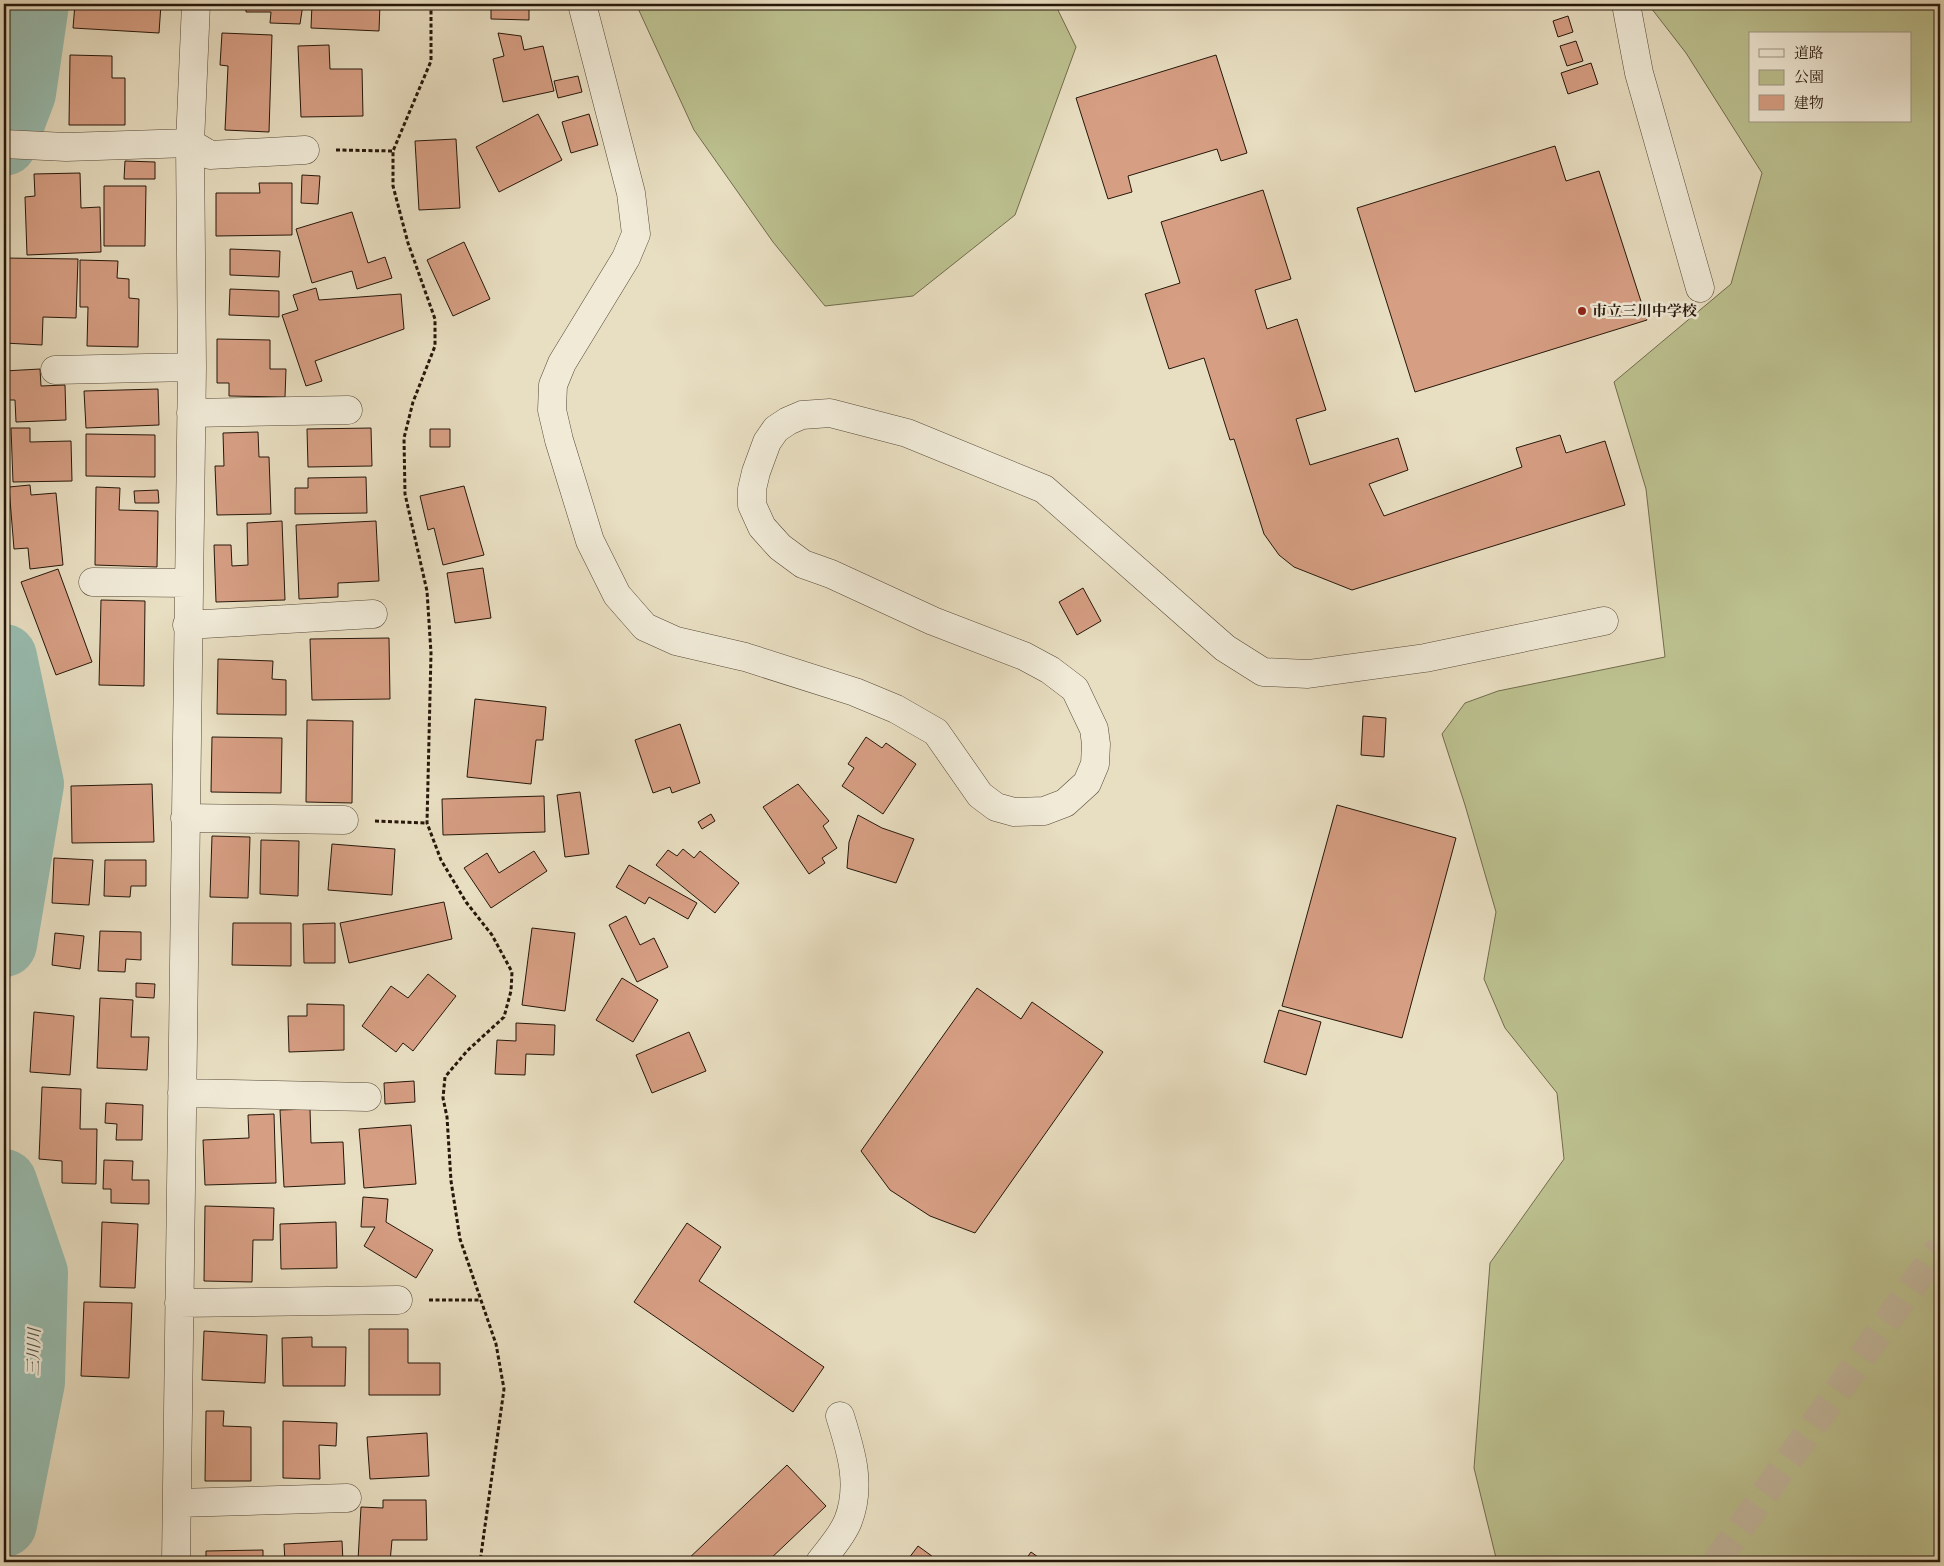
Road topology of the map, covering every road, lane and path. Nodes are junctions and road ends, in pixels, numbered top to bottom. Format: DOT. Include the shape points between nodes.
graph roads {
  1 [pos="196,4"];
  2 [pos="431,4"];
  3 [pos="582,4"];
  4 [pos="1626,4"];
  5 [pos="190,143"];
  6 [pos="4,144"];
  7 [pos="306,150"];
  8 [pos="393,151"];
  9 [pos="1700,288"];
  10 [pos="192,367"];
  11 [pos="55,370"];
  12 [pos="348,410"];
  13 [pos="191,413"];
  14 [pos="93,582"];
  15 [pos="188,583"];
  16 [pos="373,614"];
  17 [pos="1604,621"];
  18 [pos="187,625"];
  19 [pos="184,818"];
  20 [pos="344,820"];
  21 [pos="427,822"];
  22 [pos="182,1093"];
  23 [pos="367,1097"];
  24 [pos="398,1300"];
  25 [pos="480,1300"];
  26 [pos="179,1303"];
  27 [pos="840,1416"];
  28 [pos="347,1498"];
  29 [pos="177,1503"];
  30 [pos="176,1562"];
  31 [pos="480,1562"];
  32 [pos="820,1562"];
  1 -- 5 [label="street"];
  2 -- 8 [label="path" via="431,61"];
  3 -- 17 [label="street" via="631,193 636,234 626,258 562,363 553,385 552,410 590,541 617,595 645,627 676,641 745,657 855,692 896,709 936,732 980,795 996,807 1014,812 1044,811 1065,803 1088,783 1094,764 1094,729 1075,689 1024,656 803,564 780,548 762,526 752,505 752,489 767,442 776,429 788,421 802,415 830,414 908,433 1044,489 1225,648 1264,672 1308,674 1425,658"];
  4 -- 9 [label="street" via="1639,73"];
  5 -- 6 [label="street" via="66,147"];
  5 -- 7 [label="street" via="210,155"];
  5 -- 10 [label="street"];
  7 -- 8 [label="path"];
  8 -- 21 [label="path" via="393,186 408,243 435,319 434,346 413,402 404,438 405,494 427,591 432,653"];
  10 -- 11 [label="street"];
  10 -- 13 [label="street"];
  12 -- 13 [label="street"];
  13 -- 15 [label="street"];
  14 -- 15 [label="street"];
  15 -- 18 [label="street"];
  16 -- 18 [label="street"];
  18 -- 19 [label="street"];
  19 -- 20 [label="street"];
  19 -- 22 [label="street"];
  20 -- 21 [label="path"];
  21 -- 25 [label="path" via="441,860 466,902 492,935 512,972 504,1017 467,1051 445,1077 443,1098 460,1239"];
  22 -- 23 [label="street"];
  22 -- 26 [label="street"];
  24 -- 25 [label="path"];
  24 -- 26 [label="street"];
  25 -- 31 [label="path" via="496,1344 504,1389"];
  26 -- 29 [label="street"];
  27 -- 32 [label="street" via="855,1473 854,1494 847,1522"];
  28 -- 29 [label="street"];
  29 -- 30 [label="street"];
}
